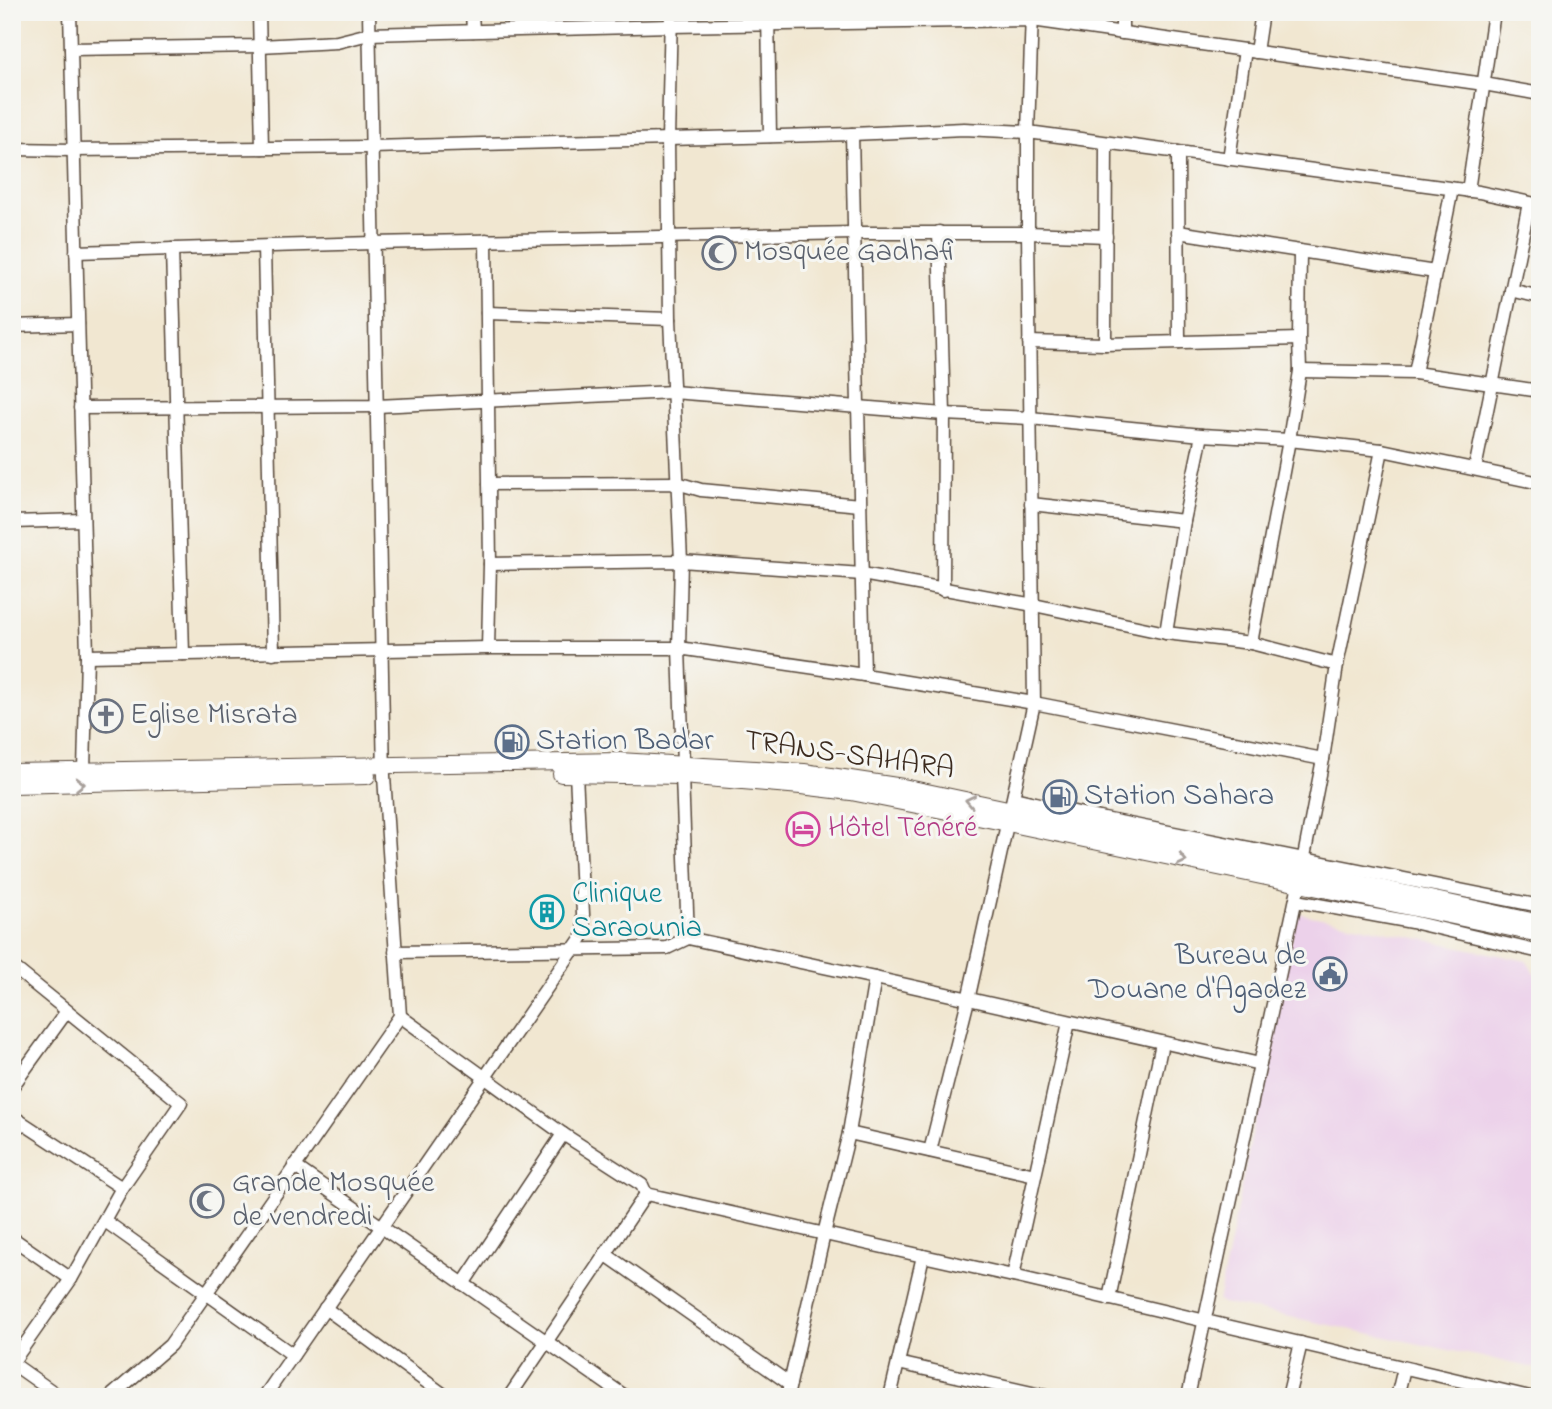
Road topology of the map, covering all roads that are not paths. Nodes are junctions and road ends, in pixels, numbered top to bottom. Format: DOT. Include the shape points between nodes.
graph roads {
  1 [pos="70,12"];
  2 [pos="260,12"];
  3 [pos="369,12"];
  4 [pos="472,12"];
  5 [pos="671,12"];
  6 [pos="1122,12"];
  7 [pos="1262,12"];
  8 [pos="1494,12"];
  9 [pos="976,16"];
  10 [pos="1032,16"];
  11 [pos="769,18"];
  12 [pos="855,18"];
  13 [pos="671,26"];
  14 [pos="473,32"];
  15 [pos="1122,33"];
  16 [pos="369,34"];
  17 [pos="260,46"];
  18 [pos="71,49"];
  19 [pos="1251,51"];
  20 [pos="1484,84"];
  21 [pos="1540,94"];
  22 [pos="1028,132"];
  23 [pos="852,134"];
  24 [pos="770,136"];
  25 [pos="668,139"];
  26 [pos="1106,143"];
  27 [pos="372,147"];
  28 [pos="262,148"];
  29 [pos="12,149"];
  30 [pos="73,150"];
  31 [pos="1178,152"];
  32 [pos="1229,159"];
  33 [pos="1452,189"];
  34 [pos="1468,191"];
  35 [pos="1534,204"];
  36 [pos="939,232"];
  37 [pos="1178,232"];
  38 [pos="854,233"];
  39 [pos="1028,233"];
  40 [pos="1106,236"];
  41 [pos="669,237"];
  42 [pos="486,240"];
  43 [pos="373,243"];
  44 [pos="264,247"];
  45 [pos="172,249"];
  46 [pos="76,251"];
  47 [pos="1300,251"];
  48 [pos="1435,272"];
  49 [pos="1511,290"];
  50 [pos="1540,297"];
  51 [pos="487,313"];
  52 [pos="670,319"];
  53 [pos="78,324"];
  54 [pos="12,326"];
  55 [pos="1299,339"];
  56 [pos="1030,342"];
  57 [pos="1179,342"];
  58 [pos="1105,344"];
  59 [pos="1300,371"];
  60 [pos="1415,373"];
  61 [pos="1492,384"];
  62 [pos="1540,391"];
  63 [pos="673,392"];
  64 [pos="488,401"];
  65 [pos="377,405"];
  66 [pos="176,407"];
  67 [pos="267,407"];
  68 [pos="858,407"];
  69 [pos="80,408"];
  70 [pos="944,414"];
  71 [pos="1030,418"];
  72 [pos="1202,435"];
  73 [pos="1289,440"];
  74 [pos="1382,450"];
  75 [pos="1475,469"];
  76 [pos="677,483"];
  77 [pos="1540,483"];
  78 [pos="489,484"];
  79 [pos="1031,504"];
  80 [pos="860,505"];
  81 [pos="83,520"];
  82 [pos="1184,521"];
  83 [pos="12,522"];
  84 [pos="681,561"];
  85 [pos="490,564"];
  86 [pos="862,574"];
  87 [pos="943,590"];
  88 [pos="1034,605"];
  89 [pos="1166,633"];
  90 [pos="1251,643"];
  91 [pos="488,648"];
  92 [pos="679,648"];
  93 [pos="382,651"];
  94 [pos="273,653"];
  95 [pos="183,654"];
  96 [pos="87,656"];
  97 [pos="1337,665"];
  98 [pos="864,675"];
  99 [pos="1034,703"];
  100 [pos="1323,759"];
  101 [pos="549,769"];
  102 [pos="84,770"];
  103 [pos="384,770"];
  104 [pos="682,770"];
  105 [pos="12,772"];
  106 [pos="576,774"];
  107 [pos="134,776"];
  108 [pos="12,785"];
  109 [pos="1011,810"];
  110 [pos="1302,872"];
  111 [pos="1296,901"];
  112 [pos="1540,906"];
  113 [pos="1540,923"];
  114 [pos="1540,934"];
  115 [pos="688,938"];
  116 [pos="572,950"];
  117 [pos="1540,952"];
  118 [pos="395,953"];
  119 [pos="12,966"];
  120 [pos="875,978"];
  121 [pos="968,1000"];
  122 [pos="67,1011"];
  123 [pos="400,1016"];
  124 [pos="1069,1022"];
  125 [pos="1162,1042"];
  126 [pos="1260,1064"];
  127 [pos="485,1078"];
  128 [pos="12,1087"];
  129 [pos="12,1116"];
  130 [pos="849,1133"];
  131 [pos="564,1134"];
  132 [pos="930,1151"];
  133 [pos="294,1166"];
  134 [pos="1035,1175"];
  135 [pos="122,1188"];
  136 [pos="646,1194"];
  137 [pos="105,1221"];
  138 [pos="382,1227"];
  139 [pos="824,1234"];
  140 [pos="12,1238"];
  141 [pos="605,1254"];
  142 [pos="923,1256"];
  143 [pos="1013,1276"];
  144 [pos="71,1279"];
  145 [pos="463,1284"];
  146 [pos="206,1293"];
  147 [pos="1108,1299"];
  148 [pos="325,1308"];
  149 [pos="1204,1321"];
  150 [pos="546,1341"];
  151 [pos="1301,1343"];
  152 [pos="293,1354"];
  153 [pos="898,1363"];
  154 [pos="1404,1367"];
  155 [pos="789,1390"];
  156 [pos="266,1396"];
  157 [pos="60,1397"];
  158 [pos="110,1397"];
  159 [pos="447,1397"];
  160 [pos="509,1397"];
  161 [pos="626,1397"];
  162 [pos="890,1397"];
  163 [pos="1050,1397"];
  164 [pos="1188,1397"];
  165 [pos="1288,1397"];
  166 [pos="1397,1397"];
  167 [pos="1530,1397"];
  1 -- 18 [label="street"];
  2 -- 17 [label="street"];
  3 -- 16 [label="street"];
  4 -- 14 [label="street"];
  5 -- 13 [label="street"];
  6 -- 15 [label="street"];
  7 -- 19 [label="street"];
  8 -- 20 [label="street"];
  9 -- 10 [label="street"];
  9 -- 12 [label="street"];
  10 -- 15 [label="street"];
  10 -- 22 [label="street"];
  11 -- 12 [label="street"];
  11 -- 13 [label="street"];
  11 -- 24 [label="street"];
  13 -- 14 [label="street"];
  13 -- 25 [label="street"];
  14 -- 16 [label="street"];
  15 -- 19 [label="street"];
  16 -- 17 [label="street" via="337,42"];
  16 -- 27 [label="street"];
  17 -- 18 [label="street"];
  17 -- 28 [label="street"];
  18 -- 30 [label="street"];
  19 -- 20 [label="street"];
  19 -- 32 [label="street"];
  20 -- 21 [label="street"];
  20 -- 34 [label="street"];
  22 -- 23 [label="street" via="964,129"];
  22 -- 26 [label="street"];
  22 -- 39 [label="street"];
  23 -- 24 [label="street"];
  23 -- 38 [label="street"];
  24 -- 25 [label="street"];
  25 -- 27 [label="street"];
  25 -- 41 [label="street"];
  26 -- 31 [label="street"];
  26 -- 40 [label="street"];
  27 -- 28 [label="street"];
  27 -- 43 [label="street"];
  28 -- 30 [label="street"];
  29 -- 30 [label="street"];
  30 -- 46 [label="street"];
  31 -- 32 [label="street"];
  31 -- 37 [label="street"];
  32 -- 33 [label="street"];
  33 -- 34 [label="street"];
  33 -- 48 [label="street"];
  34 -- 35 [label="street"];
  35 -- 49 [label="street"];
  36 -- 38 [label="street"];
  36 -- 39 [label="street"];
  36 -- 70 [label="street"];
  37 -- 47 [label="street"];
  37 -- 57 [label="street"];
  38 -- 41 [label="street"];
  38 -- 68 [label="street"];
  39 -- 40 [label="street"];
  39 -- 56 [label="street"];
  40 -- 58 [label="street"];
  41 -- 42 [label="street"];
  41 -- 52 [label="street"];
  42 -- 43 [label="street"];
  42 -- 51 [label="street"];
  43 -- 44 [label="street"];
  43 -- 65 [label="street"];
  44 -- 45 [label="street"];
  44 -- 67 [label="street"];
  45 -- 46 [label="street"];
  45 -- 66 [label="street"];
  46 -- 53 [label="street"];
  47 -- 48 [label="street"];
  47 -- 55 [label="street"];
  48 -- 60 [label="street"];
  49 -- 50 [label="street"];
  49 -- 61 [label="street"];
  51 -- 52 [label="street"];
  51 -- 64 [label="street"];
  52 -- 63 [label="street"];
  53 -- 54 [label="street"];
  53 -- 69 [label="street"];
  55 -- 57 [label="street"];
  55 -- 59 [label="street"];
  56 -- 58 [label="street"];
  56 -- 71 [label="street"];
  57 -- 58 [label="street"];
  59 -- 60 [label="street"];
  59 -- 73 [label="street"];
  60 -- 61 [label="street"];
  61 -- 62 [label="street"];
  61 -- 75 [label="street"];
  63 -- 64 [label="street"];
  63 -- 68 [label="street"];
  63 -- 76 [label="street"];
  64 -- 65 [label="street"];
  64 -- 78 [label="street"];
  65 -- 67 [label="street"];
  65 -- 93 [label="street"];
  66 -- 67 [label="street"];
  66 -- 69 [label="street"];
  66 -- 95 [label="street"];
  67 -- 94 [label="street"];
  68 -- 70 [label="street"];
  68 -- 80 [label="street"];
  69 -- 81 [label="street"];
  70 -- 71 [label="street"];
  70 -- 87 [label="street"];
  71 -- 72 [label="street"];
  71 -- 79 [label="street"];
  72 -- 73 [label="street"];
  72 -- 82 [label="street"];
  73 -- 74 [label="street"];
  73 -- 90 [label="street"];
  74 -- 75 [label="street"];
  74 -- 97 [label="street"];
  75 -- 77 [label="street"];
  76 -- 78 [label="street"];
  76 -- 80 [label="street"];
  76 -- 84 [label="street"];
  78 -- 85 [label="street"];
  79 -- 82 [label="street"];
  79 -- 88 [label="street"];
  80 -- 86 [label="street"];
  81 -- 83 [label="street"];
  81 -- 96 [label="street"];
  82 -- 89 [label="street"];
  84 -- 85 [label="street"];
  84 -- 86 [label="street"];
  84 -- 92 [label="street"];
  85 -- 91 [label="street"];
  86 -- 87 [label="street"];
  86 -- 98 [label="street"];
  87 -- 88 [label="street"];
  88 -- 89 [label="street"];
  88 -- 99 [label="street"];
  89 -- 90 [label="street"];
  90 -- 97 [label="street"];
  91 -- 92 [label="street"];
  91 -- 93 [label="street"];
  92 -- 98 [label="street"];
  92 -- 104 [label="street"];
  93 -- 94 [label="street"];
  93 -- 103 [label="street"];
  94 -- 95 [label="street"];
  95 -- 96 [label="street"];
  96 -- 102 [label="street"];
  97 -- 100 [label="street"];
  98 -- 99 [label="street"];
  99 -- 100 [label="street"];
  99 -- 109 [label="street"];
  100 -- 110 [label="street"];
  101 -- 103 [label="main road, TRANS-SAHARA"];
  101 -- 104 [label="main road, TRANS-SAHARA" via="619,761"];
  101 -- 106 [label="main road, TRANS-SAHARA"];
  102 -- 105 [label="main road, TRANS-SAHARA"];
  102 -- 107 [label="main road, TRANS-SAHARA"];
  103 -- 107 [label="main road, TRANS-SAHARA"];
  103 -- 118 [label="street"];
  104 -- 106 [label="main road, TRANS-SAHARA"];
  104 -- 109 [label="main road, TRANS-SAHARA"];
  104 -- 115 [label="street"];
  106 -- 116 [label="street" via="584,934"];
  108 -- 107 [label="main road, TRANS-SAHARA, one-way"];
  109 -- 110 [label="main road, TRANS-SAHARA"];
  109 -- 110 [label="street" via="1104,819"];
  109 -- 121 [label="street"];
  110 -- 111 [label="street"];
  110 -- 112 [label="street"];
  110 -- 113 [label="main road, TRANS-SAHARA"];
  110 -- 114 [label="main road, TRANS-SAHARA"];
  111 -- 117 [label="street"];
  111 -- 126 [label="street"];
  115 -- 116 [label="street" via="667,948"];
  115 -- 120 [label="street"];
  116 -- 118 [label="street"];
  116 -- 127 [label="street"];
  118 -- 123 [label="street"];
  119 -- 122 [label="street"];
  120 -- 121 [label="street"];
  120 -- 130 [label="street"];
  121 -- 124 [label="street"];
  121 -- 132 [label="street"];
  122 -- 128 [label="street"];
  122 -- 135 [label="street" via="181,1103"];
  123 -- 127 [label="street"];
  123 -- 133 [label="street"];
  124 -- 125 [label="street"];
  124 -- 134 [label="street"];
  125 -- 126 [label="street"];
  125 -- 147 [label="street"];
  126 -- 149 [label="street"];
  127 -- 131 [label="street"];
  127 -- 138 [label="street"];
  129 -- 135 [label="street"];
  130 -- 132 [label="street"];
  130 -- 139 [label="street"];
  131 -- 136 [label="street" via="642,1185"];
  131 -- 145 [label="street"];
  132 -- 134 [label="street"];
  133 -- 138 [label="street"];
  133 -- 146 [label="street"];
  134 -- 143 [label="street"];
  135 -- 137 [label="street"];
  136 -- 139 [label="street"];
  136 -- 141 [label="street"];
  137 -- 144 [label="street"];
  137 -- 146 [label="street"];
  138 -- 145 [label="street"];
  138 -- 148 [label="street"];
  139 -- 142 [label="street"];
  139 -- 155 [label="street"];
  140 -- 144 [label="street"];
  141 -- 150 [label="street"];
  141 -- 155 [label="street"];
  142 -- 143 [label="street"];
  142 -- 153 [label="street"];
  143 -- 147 [label="street"];
  144 -- 157 [label="street" via="12,1363"];
  145 -- 150 [label="street"];
  146 -- 152 [label="street"];
  146 -- 158 [label="street" via="170,1345"];
  147 -- 149 [label="street"];
  148 -- 152 [label="street"];
  148 -- 159 [label="street"];
  149 -- 151 [label="street"];
  149 -- 164 [label="street"];
  150 -- 160 [label="street"];
  150 -- 161 [label="street"];
  151 -- 154 [label="street"];
  151 -- 165 [label="street"];
  152 -- 156 [label="street"];
  153 -- 162 [label="street"];
  153 -- 163 [label="street"];
  154 -- 166 [label="street"];
  154 -- 167 [label="street"];
}
